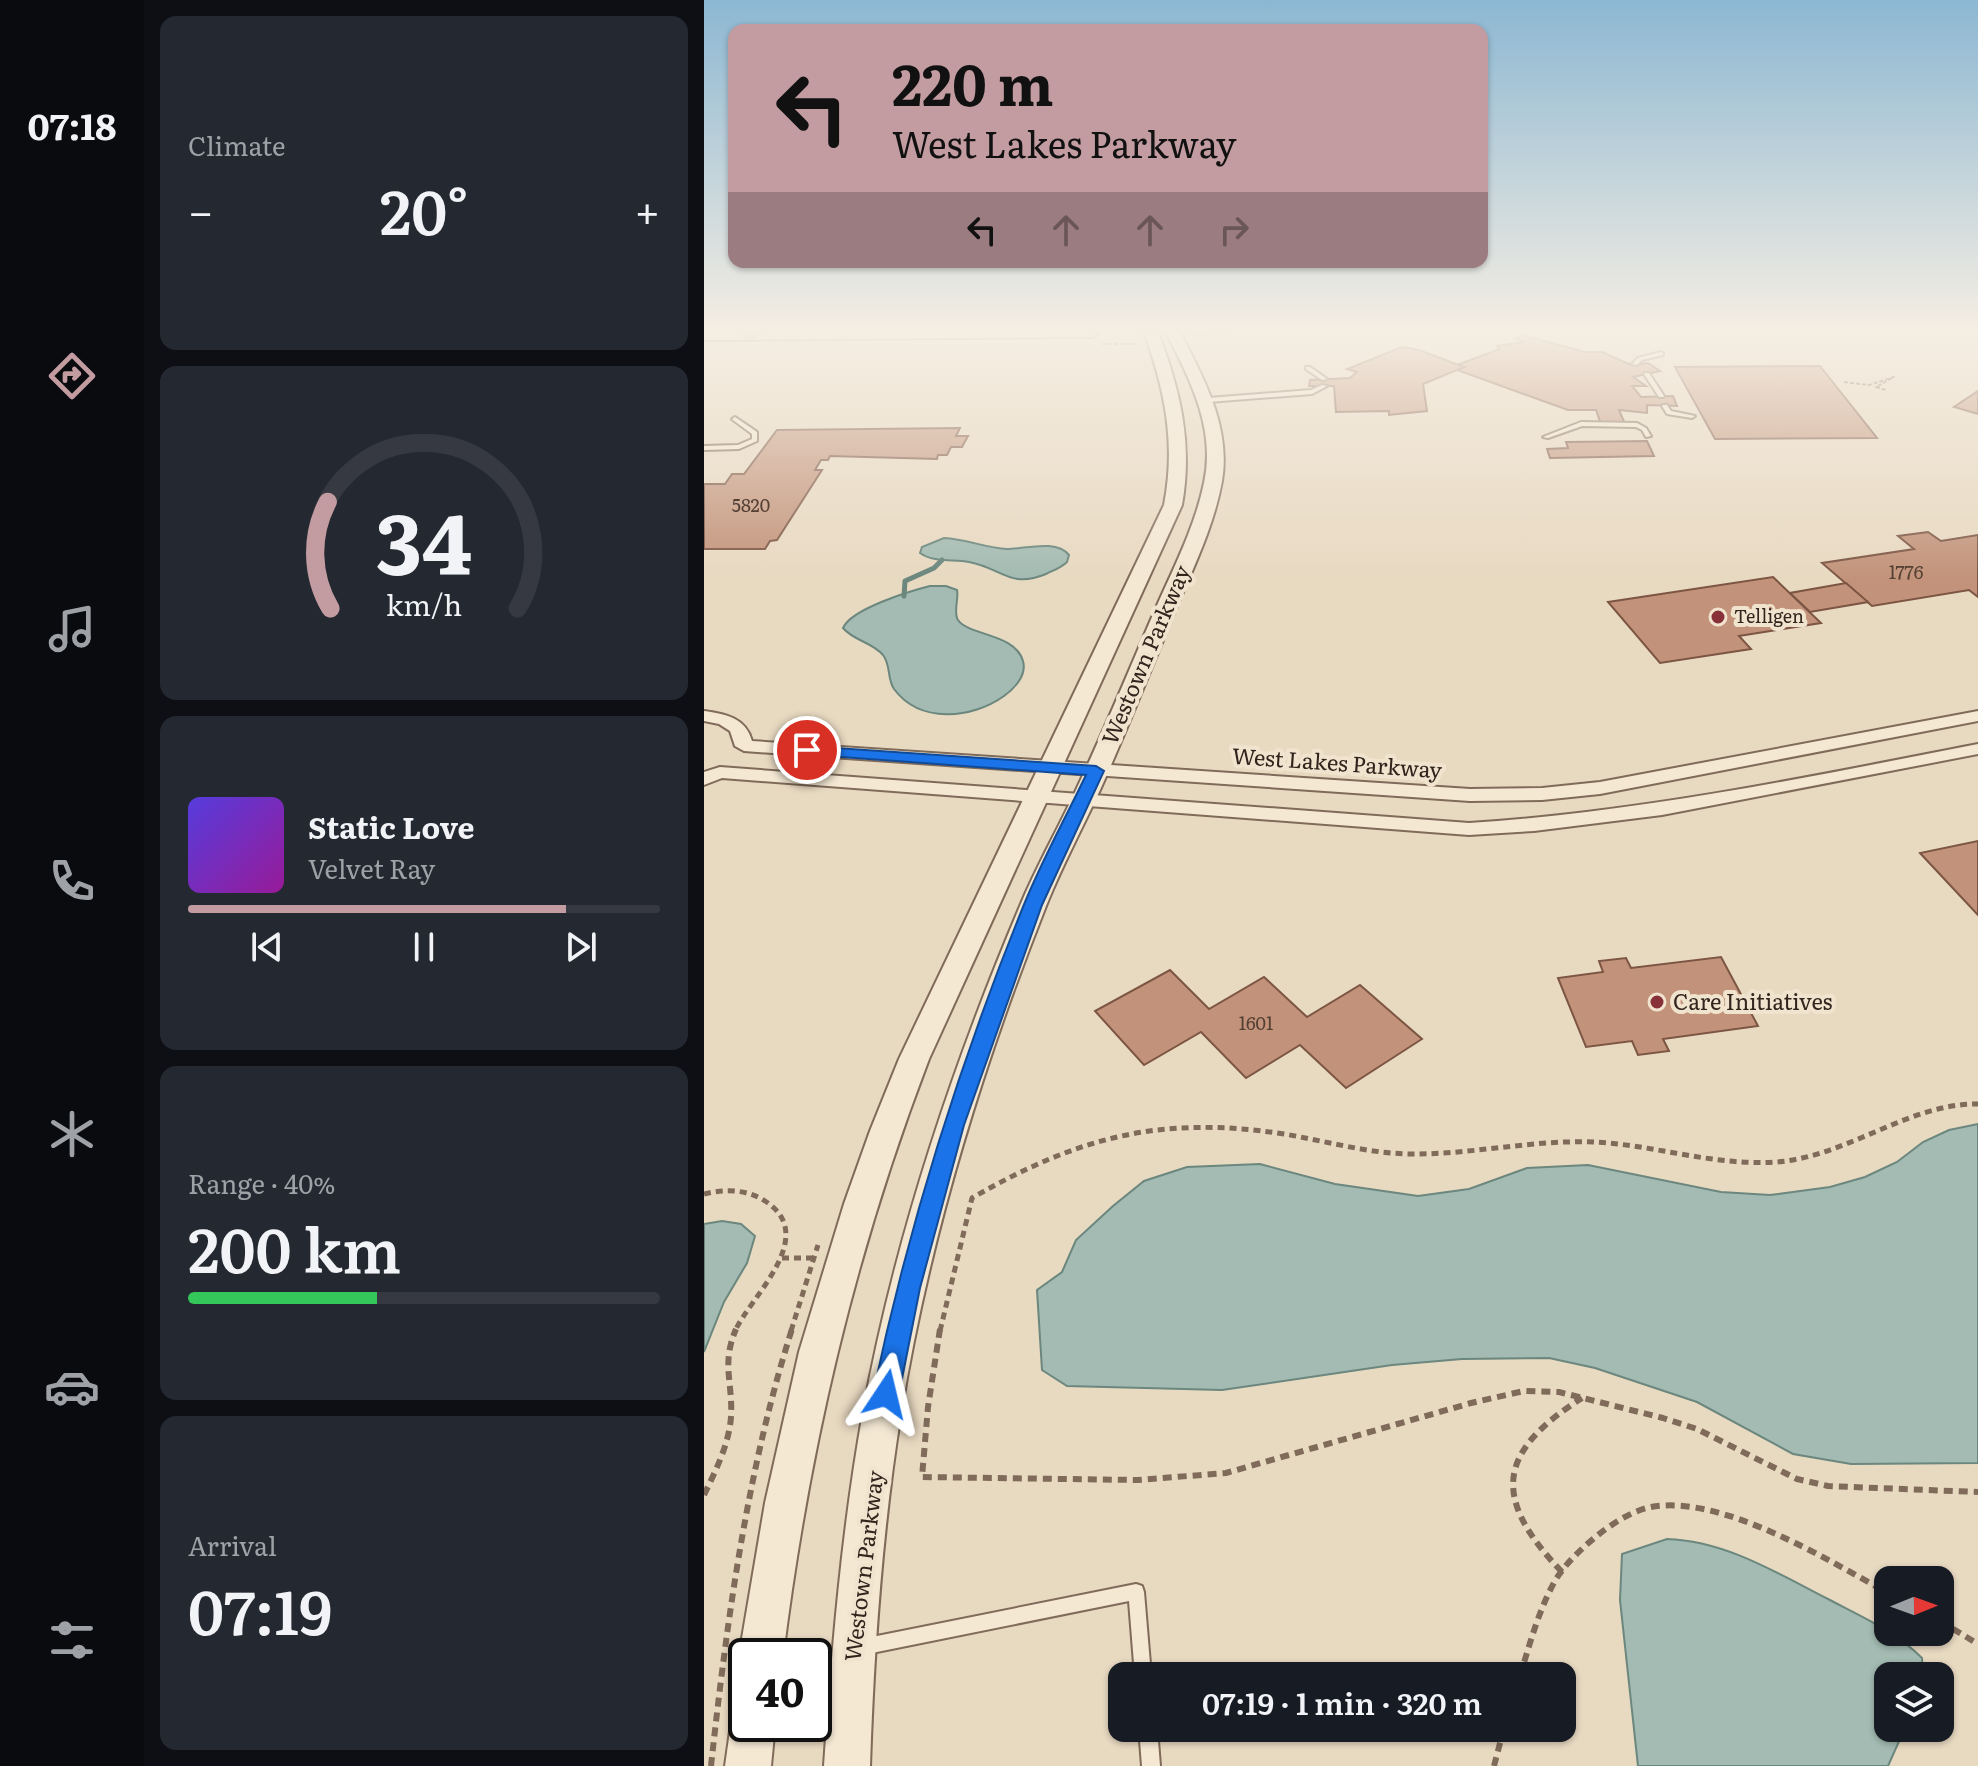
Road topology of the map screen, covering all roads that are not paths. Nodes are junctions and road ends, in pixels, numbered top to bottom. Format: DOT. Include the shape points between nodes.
graph roads {
  1 [pos="1176,414"];
  2 [pos="1209,414"];
  3 [pos="1680,414"];
  4 [pos="1692,416"];
  5 [pos="735,419"];
  6 [pos="1648,436"];
  7 [pos="1546,437"];
  8 [pos="704,448"];
  9 [pos="704,716"];
  10 [pos="1978,716"];
  11 [pos="744,746"];
  12 [pos="1978,749"];
  13 [pos="1049,767"];
  14 [pos="1096,771"];
  15 [pos="712,776"];
  16 [pos="1036,797"];
  17 [pos="1083,800"];
  18 [pos="763,1638"];
  19 [pos="853,1649"];
  20 [pos="1142,1662"];
  21 [pos="751,1742"];
  22 [pos="1149,1742"];
  23 [pos="748,1766"];
  24 [pos="847,1766"];
  25 [pos="1151,1766"];
  1 -- 13 [label="street, Westown Parkway" via="1181,470 1162,532"];
  2 -- 14 [label="street, Westown Parkway" via="1215,470 1200,528"];
  3 -- 4 [label="lane"];
  5 -- 8 [label="lane" via="755,433 755,440 739,447"];
  6 -- 7 [label="lane" via="1637,425 1591,424"];
  9 -- 11 [label="street" via="739,727"];
  10 -- 14 [label="street, West Lakes Parkway" via="1600,788 1542,794 1419,793"];
  11 -- 13 [label="street, West Lakes Parkway"];
  11 -- 15 [label="street"];
  12 -- 17 [label="street" via="1652,812 1532,826 1417,826"];
  13 -- 14 [label="street, West Lakes Parkway"];
  13 -- 16 [label="street, Westown Parkway"];
  14 -- 17 [label="street, Westown Parkway"];
  15 -- 16 [label="street"];
  16 -- 17 [label="street"];
  16 -- 18 [label="street, Westown Parkway" via="914,1059 861,1199 805,1404"];
  17 -- 19 [label="street, Westown Parkway" via="1033,905 953,1125 924,1222 891,1364"];
  19 -- 20 [label="lane" via="1136,1592"];
  19 -- 24 [label="street, Westown Parkway"];
  21 -- 23 [label="street"];
  22 -- 25 [label="lane"];
}
